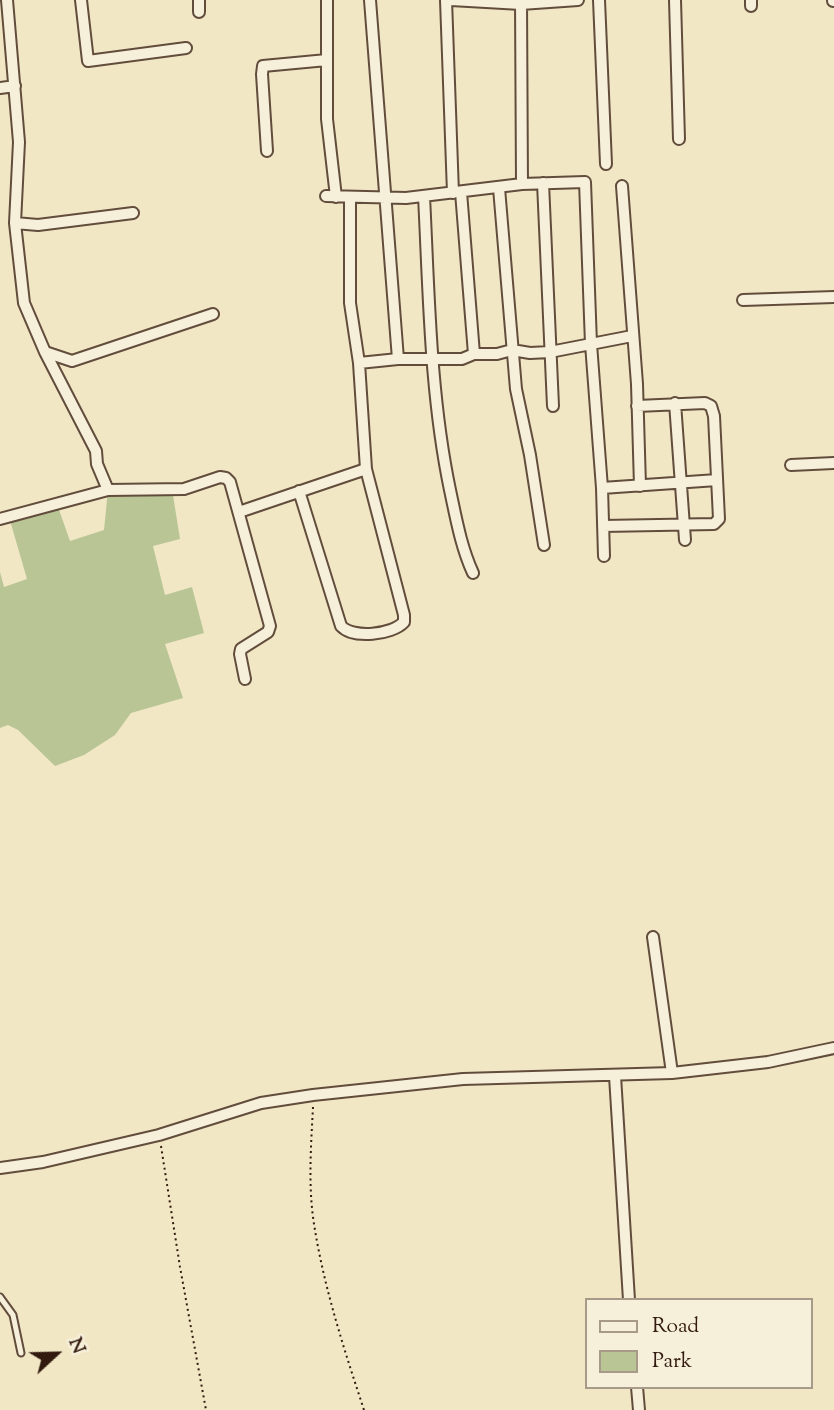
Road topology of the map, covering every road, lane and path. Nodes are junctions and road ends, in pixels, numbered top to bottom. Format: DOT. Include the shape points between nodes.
graph roads {
  1 [pos="7,0"];
  2 [pos="81,0"];
  3 [pos="327,0"];
  4 [pos="370,0"];
  5 [pos="446,0"];
  6 [pos="452,0"];
  7 [pos="578,0"];
  8 [pos="599,0"];
  9 [pos="675,0"];
  10 [pos="521,2"];
  11 [pos="186,48"];
  12 [pos="327,60"];
  13 [pos="15,86"];
  14 [pos="0,88"];
  15 [pos="679,139"];
  16 [pos="267,151"];
  17 [pos="606,164"];
  18 [pos="543,183"];
  19 [pos="522,184"];
  20 [pos="622,186"];
  21 [pos="499,188"];
  22 [pos="457,192"];
  23 [pos="424,196"];
  24 [pos="350,197"];
  25 [pos="387,199"];
  26 [pos="132,213"];
  27 [pos="15,223"];
  28 [pos="834,297"];
  29 [pos="743,300"];
  30 [pos="213,314"];
  31 [pos="632,336"];
  32 [pos="591,344"];
  33 [pos="512,350"];
  34 [pos="45,352"];
  35 [pos="550,352"];
  36 [pos="474,354"];
  37 [pos="398,359"];
  38 [pos="433,360"];
  39 [pos="359,363"];
  40 [pos="675,403"];
  41 [pos="553,406"];
  42 [pos="637,406"];
  43 [pos="834,463"];
  44 [pos="791,465"];
  45 [pos="366,469"];
  46 [pos="717,480"];
  47 [pos="681,484"];
  48 [pos="640,486"];
  49 [pos="602,488"];
  50 [pos="107,490"];
  51 [pos="299,491"];
  52 [pos="239,512"];
  53 [pos="0,519"];
  54 [pos="684,524"];
  55 [pos="603,526"];
  56 [pos="685,540"];
  57 [pos="544,545"];
  58 [pos="604,556"];
  59 [pos="473,573"];
  60 [pos="245,679"];
  61 [pos="653,937"];
  62 [pos="834,1048"];
  63 [pos="672,1073"];
  64 [pos="615,1076"];
  65 [pos="313,1095"];
  66 [pos="159,1135"];
  67 [pos="0,1168"];
  68 [pos="0,1297"];
  69 [pos="629,1298"];
  70 [pos="21,1353"];
  71 [pos="637,1389"];
  72 [pos="206,1410"];
  73 [pos="364,1410"];
  74 [pos="639,1410"];
  1 -- 13 [label="street"];
  2 -- 11 [label="street" via="88,61"];
  3 -- 12 [label="street"];
  4 -- 25 [label="street"];
  5 -- 22 [label="street"];
  6 -- 10 [label="street"];
  7 -- 10 [label="street"];
  8 -- 17 [label="street"];
  9 -- 15 [label="street"];
  10 -- 19 [label="street"];
  12 -- 16 [label="street" via="263,66"];
  12 -- 24 [label="street" via="331,196"];
  13 -- 14 [label="street"];
  13 -- 27 [label="street" via="19,142"];
  18 -- 19 [label="street"];
  18 -- 32 [label="street" via="585,182"];
  18 -- 35 [label="street"];
  19 -- 21 [label="street"];
  20 -- 31 [label="street"];
  21 -- 22 [label="street"];
  21 -- 33 [label="street"];
  22 -- 23 [label="street"];
  22 -- 36 [label="street"];
  23 -- 25 [label="street"];
  23 -- 38 [label="street"];
  24 -- 25 [label="street"];
  24 -- 39 [label="street" via="351,303"];
  25 -- 37 [label="street"];
  26 -- 27 [label="street" via="38,225"];
  27 -- 34 [label="street" via="24,303"];
  28 -- 29 [label="street"];
  30 -- 34 [label="street" via="72,361"];
  31 -- 32 [label="street"];
  31 -- 42 [label="street"];
  32 -- 35 [label="street"];
  32 -- 49 [label="street"];
  33 -- 35 [label="street"];
  33 -- 36 [label="street"];
  33 -- 57 [label="street"];
  34 -- 50 [label="street" via="96,451"];
  35 -- 41 [label="street"];
  36 -- 38 [label="street"];
  37 -- 38 [label="street"];
  37 -- 39 [label="street"];
  38 -- 59 [label="street" via="446,468"];
  39 -- 45 [label="street"];
  40 -- 42 [label="street"];
  40 -- 46 [label="street" via="711,406"];
  40 -- 47 [label="street"];
  42 -- 48 [label="street"];
  43 -- 44 [label="street"];
  45 -- 51 [label="street"];
  45 -- 51 [label="street" via="404,615 398,628 350,634 341,626"];
  46 -- 47 [label="street"];
  46 -- 54 [label="street" via="717,523"];
  47 -- 48 [label="street"];
  47 -- 54 [label="street"];
  48 -- 49 [label="street"];
  49 -- 55 [label="street"];
  50 -- 52 [label="street" via="184,489 220,477 230,482"];
  50 -- 53 [label="street"];
  51 -- 52 [label="street"];
  52 -- 60 [label="street" via="270,626 241,649"];
  54 -- 55 [label="street"];
  54 -- 56 [label="street"];
  55 -- 58 [label="street"];
  61 -- 63 [label="street"];
  62 -- 63 [label="street" via="768,1062"];
  63 -- 64 [label="street"];
  64 -- 65 [label="street" via="463,1079"];
  64 -- 69 [label="street"];
  65 -- 66 [label="street" via="261,1103"];
  65 -- 73 [label="path" via="314,1223 333,1317"];
  66 -- 67 [label="street"];
  66 -- 72 [label="path"];
  68 -- 70 [label="lane" via="13,1315"];
  71 -- 74 [label="street"];
}
